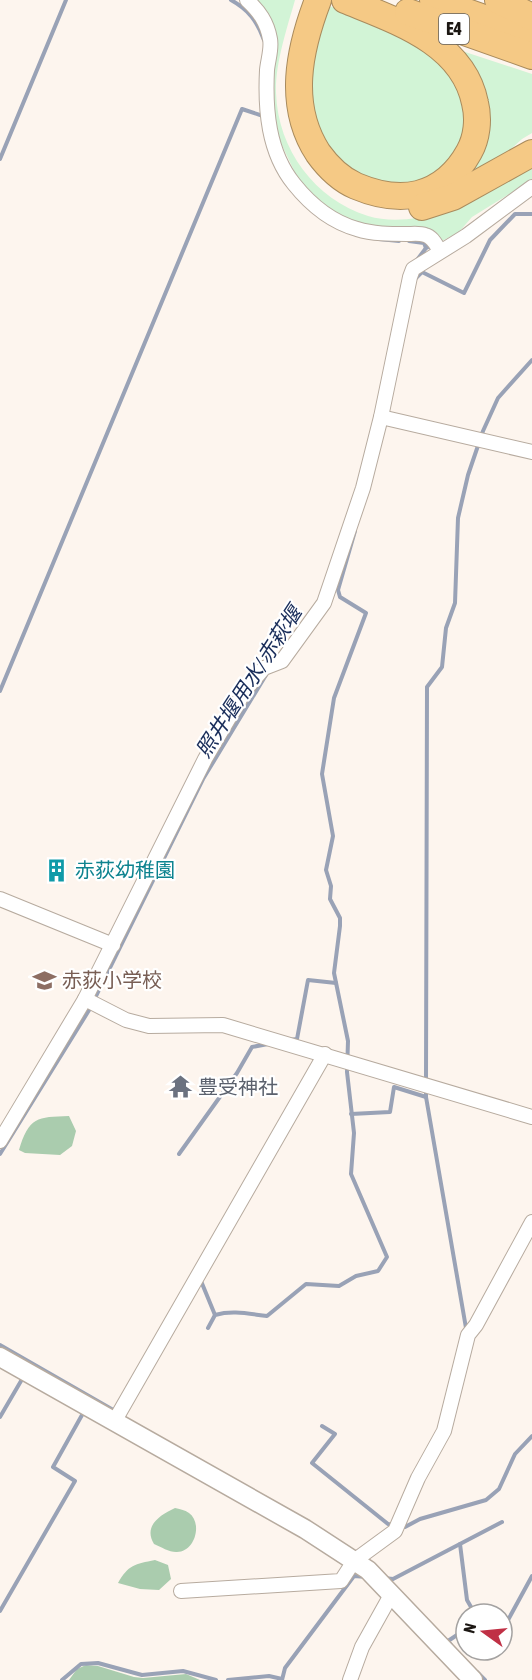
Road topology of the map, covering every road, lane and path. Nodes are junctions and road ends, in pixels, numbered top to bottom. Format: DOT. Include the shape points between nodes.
graph roads {
  1 [pos="247,0"];
  2 [pos="305,0"];
  3 [pos="318,0"];
  4 [pos="345,0"];
  5 [pos="376,0"];
  6 [pos="433,0"];
  7 [pos="498,0"];
  8 [pos="532,17"];
  9 [pos="532,35"];
  10 [pos="532,56"];
  11 [pos="532,153"];
  12 [pos="532,187"];
  13 [pos="440,251"];
  14 [pos="381,417"];
  15 [pos="532,452"];
  16 [pos="0,899"];
  17 [pos="113,945"];
  18 [pos="85,999"];
  19 [pos="325,1054"];
  20 [pos="532,1117"];
  21 [pos="0,1141"];
  22 [pos="532,1222"];
  23 [pos="0,1357"];
  24 [pos="114,1422"];
  25 [pos="354,1561"];
  26 [pos="181,1592"];
  27 [pos="391,1595"];
  28 [pos="350,1680"];
  29 [pos="473,1680"];
  1 -- 13 [label="street" via="257,9 271,41 267,116 274,147 292,182 313,204 344,224 382,233 426,235"];
  2 -- 11 [label="highway" via="288,66 286,88 291,126 310,165 346,196 383,208 422,207 453,197"];
  3 -- 4 [label="highway" via="298,80 302,116 314,146 336,173 366,190 401,197 434,189 461,165 471,149 476,130 474,94 451,57 426,37"];
  5 -- 10 [label="highway, E4"];
  6 -- 9 [label="highway, E4"];
  7 -- 8 [label="highway"];
  12 -- 13 [label="street"];
  13 -- 14 [label="street" via="418,264 410,277"];
  14 -- 15 [label="street"];
  14 -- 17 [label="street" via="363,488 324,603 282,661 264,668 246,689 206,759"];
  16 -- 17 [label="street"];
  17 -- 18 [label="street"];
  18 -- 19 [label="street" via="126,1020 149,1026 223,1025"];
  18 -- 21 [label="street"];
  19 -- 20 [label="street"];
  19 -- 24 [label="street"];
  22 -- 25 [label="street" via="468,1335 444,1431 395,1531"];
  23 -- 24 [label="street"];
  24 -- 25 [label="street" via="305,1529"];
  25 -- 26 [label="street" via="341,1581"];
  25 -- 27 [label="street"];
  27 -- 28 [label="street" via="362,1647"];
  27 -- 29 [label="street"];
}
